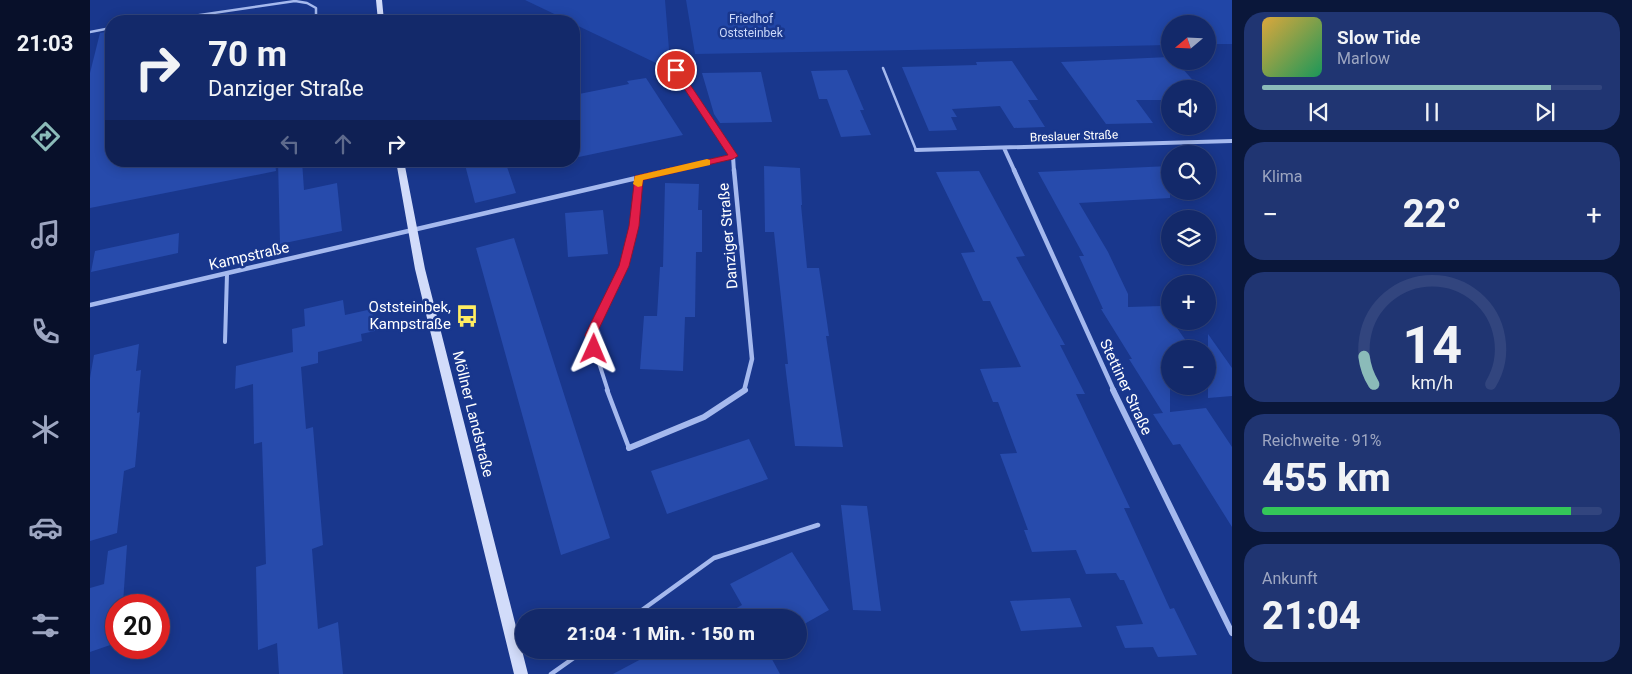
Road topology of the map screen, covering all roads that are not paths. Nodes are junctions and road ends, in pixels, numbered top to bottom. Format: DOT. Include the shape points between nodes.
graph roads {
  1 [pos="379,0"];
  2 [pos="200,15"];
  3 [pos="316,15"];
  4 [pos="380,15"];
  5 [pos="105,29"];
  6 [pos="90,32"];
  7 [pos="883,68"];
  8 [pos="676,70"];
  9 [pos="1232,141"];
  10 [pos="1004,148"];
  11 [pos="916,150"];
  12 [pos="733,156"];
  13 [pos="401,167"];
  14 [pos="639,178"];
  15 [pos="413,232"];
  16 [pos="227,274"];
  17 [pos="90,305"];
  18 [pos="225,342"];
  19 [pos="629,448"];
  20 [pos="818,525"];
  21 [pos="643,609"];
  22 [pos="1232,633"];
  23 [pos="572,659"];
  24 [pos="521,674"];
  25 [pos="551,674"];
  1 -- 4 [label="main road"];
  2 -- 3 [label="lane" via="295,1 316,8"];
  5 -- 6 [label="lane"];
  7 -- 11 [label="lane"];
  8 -- 12 [label="street"];
  9 -- 10 [label="street, Breslauer Straße"];
  10 -- 11 [label="street, Breslauer Straße"];
  10 -- 22 [label="street, Stettiner Straße" via="1123,412"];
  12 -- 14 [label="street"];
  12 -- 19 [label="street, Danziger Straße" via="752,359 745,391 704,417"];
  13 -- 15 [label="main road, Möllner Landstraße"];
  14 -- 15 [label="street"];
  14 -- 19 [label="lane" via="634,226 624,266 590,335"];
  15 -- 16 [label="street, Kampstraße"];
  15 -- 24 [label="main road, Möllner Landstraße"];
  16 -- 17 [label="street, Kampstraße"];
  16 -- 18 [label="lane"];
  20 -- 21 [label="lane" via="714,558"];
  23 -- 25 [label="lane"];
}
